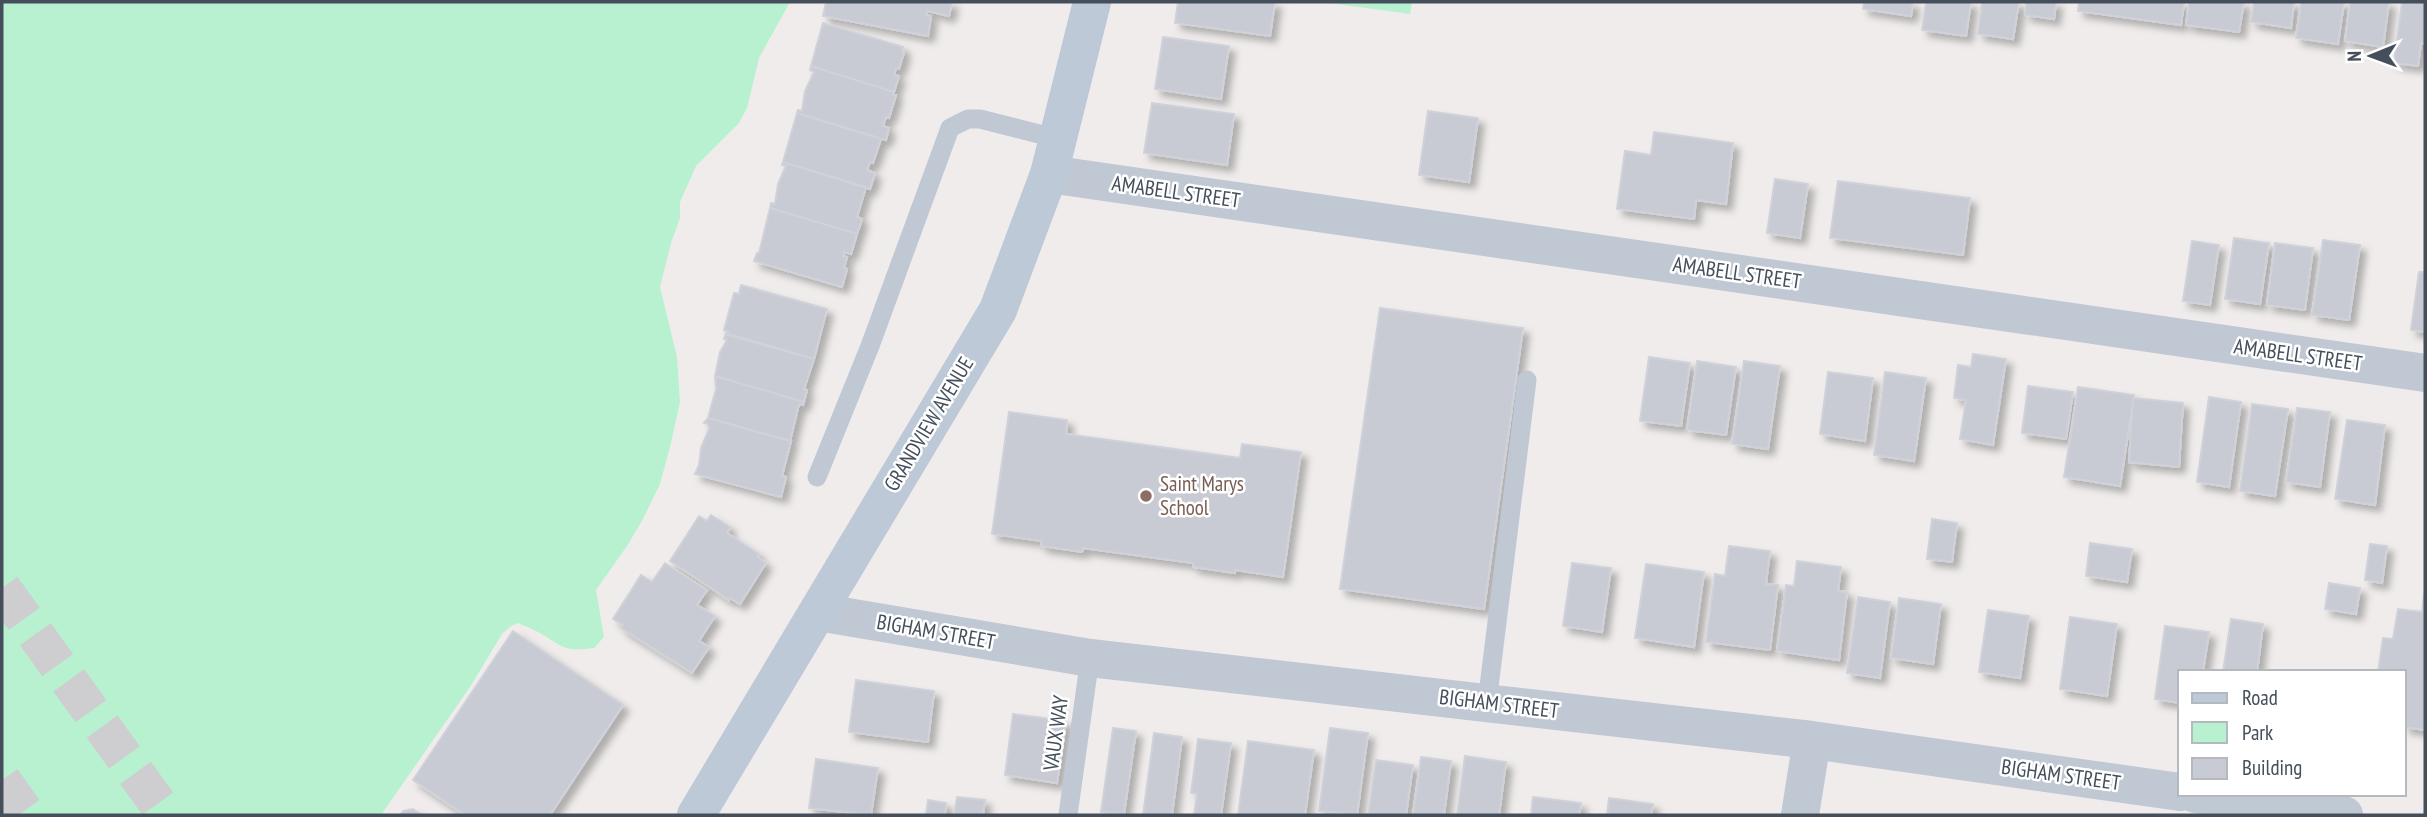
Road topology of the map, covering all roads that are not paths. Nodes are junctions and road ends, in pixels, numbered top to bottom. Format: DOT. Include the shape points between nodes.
graph roads {
  1 [pos="1092,2"];
  2 [pos="1054,156"];
  3 [pos="2425,373"];
  4 [pos="1527,380"];
  5 [pos="817,477"];
  6 [pos="818,612"];
  7 [pos="1090,658"];
  8 [pos="1487,703"];
  9 [pos="1812,740"];
  10 [pos="2178,792"];
  11 [pos="2210,796"];
  12 [pos="696,815"];
  13 [pos="1068,815"];
  14 [pos="1800,815"];
  15 [pos="2344,815"];
  1 -- 2 [label="street, GRANDVIEW AVENUE"];
  2 -- 3 [label="street, AMABELL STREET"];
  2 -- 5 [label="lane" via="980,119 968,118 950,128"];
  2 -- 6 [label="street, GRANDVIEW AVENUE" via="998,310"];
  4 -- 8 [label="lane"];
  6 -- 7 [label="street, BIGHAM STREET"];
  6 -- 12 [label="street, GRANDVIEW AVENUE"];
  7 -- 8 [label="street, BIGHAM STREET"];
  7 -- 13 [label="lane, VAUX WAY"];
  8 -- 9 [label="street, BIGHAM STREET"];
  9 -- 10 [label="street, BIGHAM STREET"];
  9 -- 14 [label="street"];
  11 -- 15 [label="street"];
}
